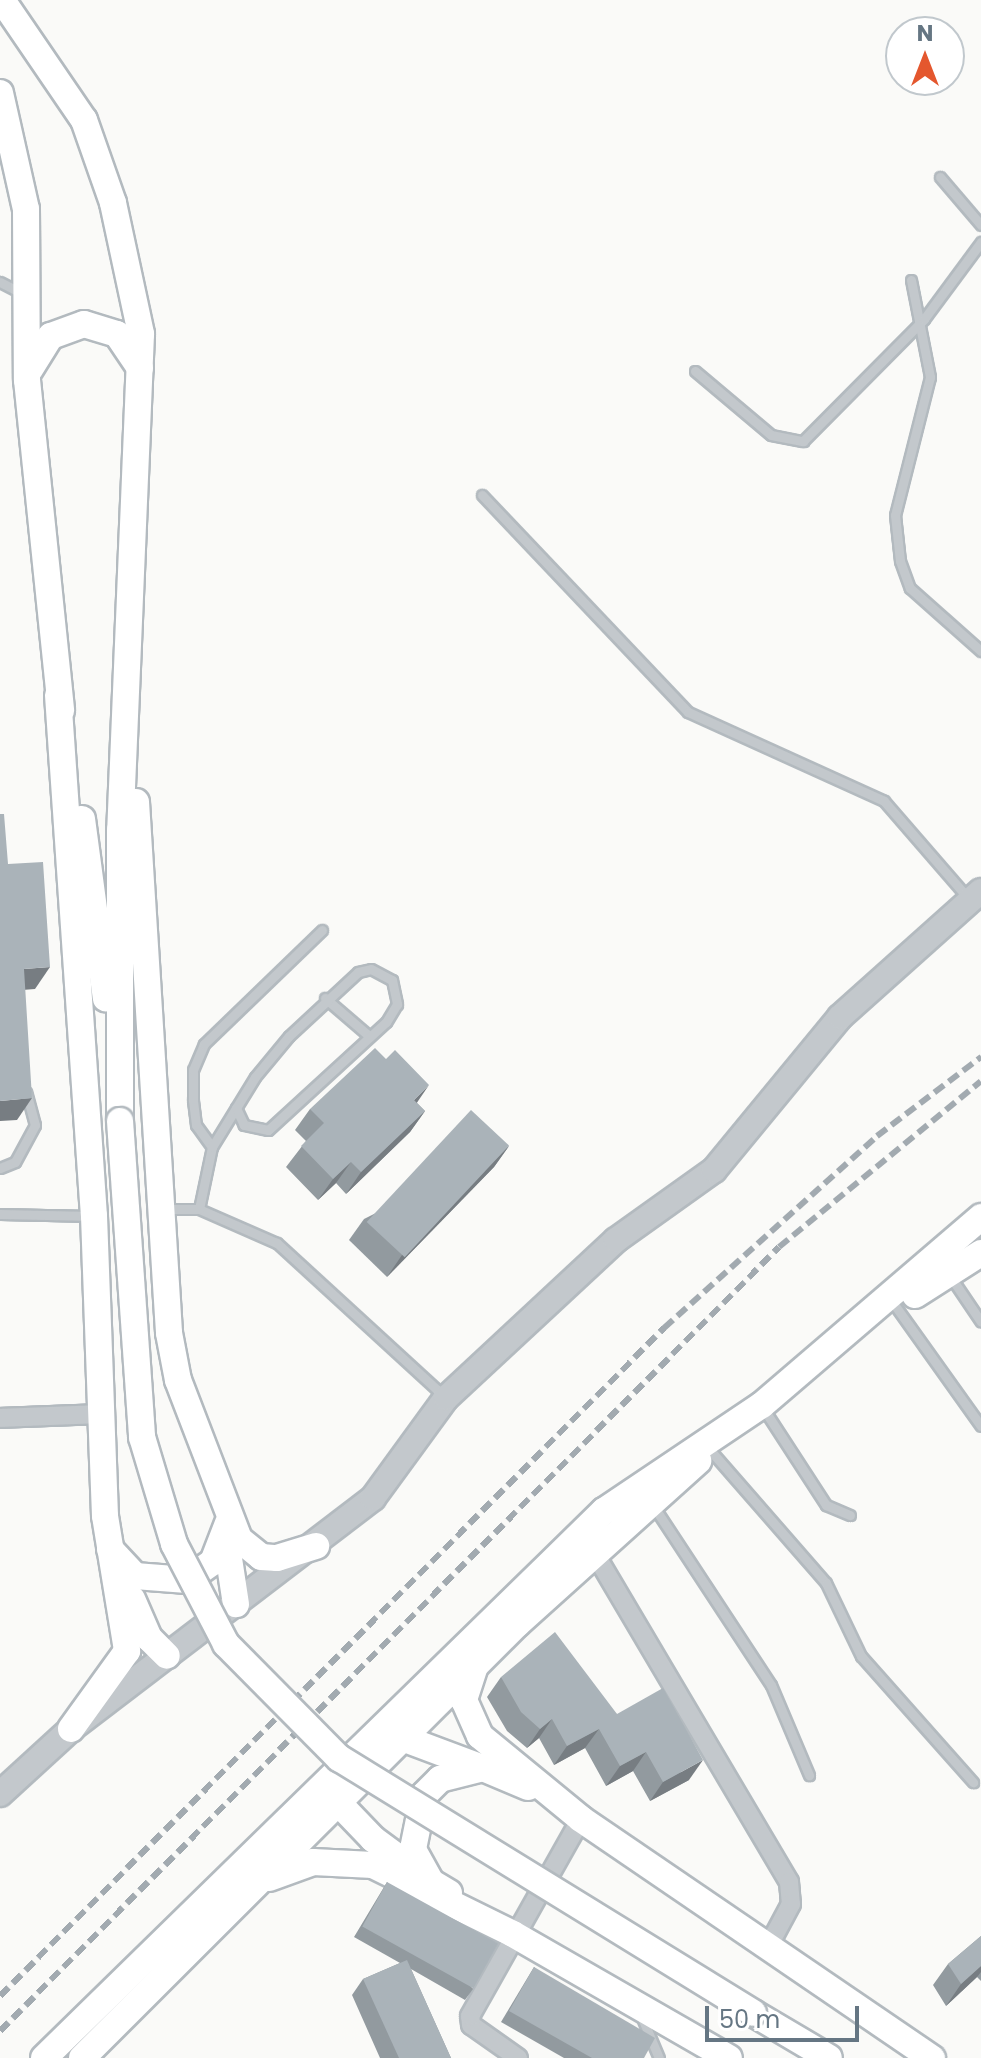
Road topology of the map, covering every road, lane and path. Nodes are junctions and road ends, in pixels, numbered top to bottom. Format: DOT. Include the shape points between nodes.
graph roads {
  1 [pos="2,0"];
  2 [pos="0,93"];
  3 [pos="940,177"];
  4 [pos="981,225"];
  5 [pos="981,242"];
  6 [pos="911,280"];
  7 [pos="0,282"];
  8 [pos="29,297"];
  9 [pos="924,319"];
  10 [pos="695,371"];
  11 [pos="27,380"];
  12 [pos="143,382"];
  13 [pos="482,495"];
  14 [pos="981,651"];
  15 [pos="129,691"];
  16 [pos="58,695"];
  17 [pos="976,896"];
  18 [pos="322,930"];
  19 [pos="325,998"];
  20 [pos="368,1035"];
  21 [pos="26,1092"];
  22 [pos="236,1108"];
  23 [pos="120,1121"];
  24 [pos="212,1147"];
  25 [pos="0,1168"];
  26 [pos="162,1208"];
  27 [pos="199,1209"];
  28 [pos="0,1214"];
  29 [pos="94,1216"];
  30 [pos="981,1217"];
  31 [pos="981,1253"];
  32 [pos="948,1273"];
  33 [pos="896,1307"];
  34 [pos="981,1322"];
  35 [pos="857,1330"];
  36 [pos="446,1398"];
  37 [pos="762,1405"];
  38 [pos="99,1414"];
  39 [pos="0,1418"];
  40 [pos="981,1426"];
  41 [pos="732,1427"];
  42 [pos="710,1450"];
  43 [pos="652,1504"];
  44 [pos="850,1515"];
  45 [pos="227,1531"];
  46 [pos="316,1546"];
  47 [pos="109,1547"];
  48 [pos="595,1554"];
  49 [pos="126,1570"];
  50 [pos="236,1604"];
  51 [pos="167,1656"];
  52 [pos="476,1665"];
  53 [pos="71,1729"];
  54 [pos="390,1734"];
  55 [pos="483,1768"];
  56 [pos="809,1775"];
  57 [pos="973,1782"];
  58 [pos="319,1783"];
  59 [pos="0,1794"];
  60 [pos="338,1803"];
  61 [pos="581,1819"];
  62 [pos="431,1882"];
  63 [pos="257,1884"];
  64 [pos="513,1934"];
  65 [pos="769,1945"];
  66 [pos="637,2006"];
  67 [pos="44,2058"];
  68 [pos="82,2058"];
  69 [pos="518,2058"];
  70 [pos="659,2058"];
  71 [pos="729,2058"];
  72 [pos="829,2058"];
  73 [pos="932,2058"];
  1 -- 12 [label="main road" via="69,90 98,152 137,306"];
  2 -- 8 [label="main road" via="19,152"];
  3 -- 4 [label="lane"];
  5 -- 9 [label="lane"];
  6 -- 9 [label="lane"];
  7 -- 8 [label="lane"];
  8 -- 11 [label="main road"];
  9 -- 10 [label="lane" via="803,441 771,435"];
  9 -- 14 [label="lane" via="930,377 895,515 900,561 910,588"];
  11 -- 12 [label="main road" via="51,336 84,324 130,346"];
  11 -- 16 [label="main road"];
  12 -- 15 [label="main road"];
  13 -- 17 [label="lane" via="688,712 884,801"];
  15 -- 23 [label="main road" via="120,830"];
  15 -- 26 [label="main road"];
  16 -- 23 [label="main road" via="86,841"];
  16 -- 29 [label="main road"];
  17 -- 36 [label="street" via="840,1017 714,1170 616,1240"];
  18 -- 24 [label="lane" via="204,1044 193,1070 193,1099 196,1125"];
  19 -- 20 [label="lane"];
  19 -- 20 [label="lane" via="358,972 371,969 392,980 397,1004"];
  19 -- 22 [label="lane"];
  20 -- 22 [label="lane" via="268,1130 244,1125"];
  21 -- 25 [label="lane" via="35,1125 15,1162"];
  22 -- 24 [label="lane"];
  23 -- 72 [label="main road, bridge" via="142,1437 174,1544 226,1644 339,1758"];
  24 -- 27 [label="lane"];
  26 -- 27 [label="lane"];
  26 -- 45 [label="main road" via="178,1380"];
  27 -- 36 [label="lane" via="277,1243"];
  28 -- 29 [label="lane"];
  29 -- 38 [label="main road"];
  30 -- 35 [label="main road"];
  31 -- 32 [label="main road"];
  32 -- 33 [label="main road"];
  32 -- 34 [label="lane"];
  33 -- 35 [label="main road"];
  33 -- 40 [label="lane"];
  35 -- 37 [label="main road"];
  36 -- 46 [label="street" via="373,1498"];
  37 -- 41 [label="main road"];
  37 -- 44 [label="lane" via="812,1489 838,1515"];
  38 -- 39 [label="street"];
  38 -- 47 [label="main road"];
  41 -- 42 [label="main road"];
  41 -- 54 [label="main road" via="604,1511"];
  42 -- 43 [label="main road"];
  42 -- 57 [label="lane" via="826,1583 861,1656"];
  43 -- 48 [label="main road"];
  43 -- 56 [label="lane" via="771,1685"];
  45 -- 46 [label="main road" via="261,1557"];
  45 -- 49 [label="main road" via="213,1562 187,1580 146,1580"];
  45 -- 50 [label="main road"];
  46 -- 50 [label="street"];
  47 -- 49 [label="main road"];
  47 -- 53 [label="main road" via="127,1651"];
  48 -- 52 [label="main road"];
  48 -- 65 [label="street" via="789,1882 791,1904"];
  49 -- 51 [label="main road" via="141,1625"];
  50 -- 51 [label="street"];
  51 -- 53 [label="street"];
  52 -- 54 [label="main road"];
  52 -- 61 [label="main road" via="464,1700 480,1736"];
  53 -- 59 [label="street"];
  54 -- 55 [label="main road"];
  54 -- 58 [label="main road"];
  54 -- 60 [label="main road"];
  55 -- 61 [label="main road"];
  55 -- 62 [label="main road" via="440,1779 415,1812 413,1849"];
  58 -- 60 [label="main road"];
  58 -- 67 [label="main road"];
  60 -- 62 [label="main road"];
  60 -- 63 [label="main road"];
  61 -- 64 [label="street"];
  61 -- 65 [label="main road"];
  62 -- 64 [label="main road"];
  63 -- 64 [label="main road" via="313,1862 373,1865"];
  63 -- 68 [label="main road"];
  64 -- 66 [label="main road"];
  64 -- 69 [label="street" via="470,2016 471,2025"];
  65 -- 73 [label="main road"];
  66 -- 70 [label="lane"];
  66 -- 71 [label="main road"];
}
